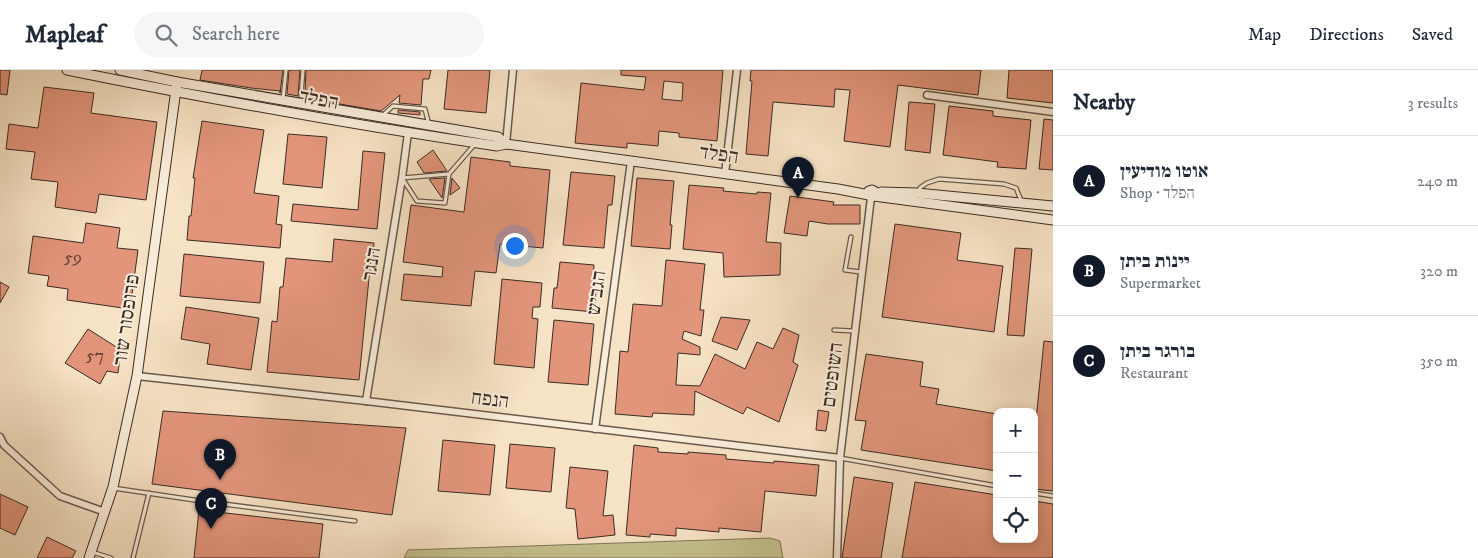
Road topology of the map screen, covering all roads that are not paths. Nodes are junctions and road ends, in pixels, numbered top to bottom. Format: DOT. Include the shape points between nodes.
graph roads {
  1 [pos="67,70"];
  2 [pos="120,70"];
  3 [pos="286,70"];
  4 [pos="304,70"];
  5 [pos="513,70"];
  6 [pos="737,70"];
  7 [pos="177,82"];
  8 [pos="175,92"];
  9 [pos="927,95"];
  10 [pos="314,97"];
  11 [pos="283,100"];
  12 [pos="1053,112"];
  13 [pos="381,117"];
  14 [pos="429,125"];
  15 [pos="408,133"];
  16 [pos="476,143"];
  17 [pos="506,144"];
  18 [pos="631,161"];
  19 [pos="449,174"];
  20 [pos="725,174"];
  21 [pos="402,178"];
  22 [pos="917,193"];
  23 [pos="872,194"];
  24 [pos="1023,203"];
  25 [pos="1053,206"];
  26 [pos="1053,220"];
  27 [pos="851,237"];
  28 [pos="862,272"];
  29 [pos="834,330"];
  30 [pos="855,331"];
  31 [pos="137,376"];
  32 [pos="366,401"];
  33 [pos="595,429"];
  34 [pos="0,437"];
  35 [pos="840,458"];
  36 [pos="993,485"];
  37 [pos="113,487"];
  38 [pos="149,493"];
  39 [pos="1038,494"];
  40 [pos="1053,496"];
  41 [pos="105,512"];
  42 [pos="356,521"];
  43 [pos="90,555"];
  44 [pos="111,558"];
  45 [pos="133,558"];
  46 [pos="837,558"];
  1 -- 8 [label="street, הפלד"];
  2 -- 7 [label="street, הפלד"];
  3 -- 11 [label="lane"];
  4 -- 10 [label="lane" via="301,96"];
  5 -- 17 [label="street"];
  6 -- 20 [label="street"];
  7 -- 8 [label="street, פרופסור שור"];
  7 -- 11 [label="street, הפלד"];
  8 -- 15 [label="street, הפלד"];
  8 -- 31 [label="street, פרופסור שור"];
  9 -- 12 [label="street"];
  11 -- 13 [label="street, הפלד"];
  13 -- 14 [label="street, הפלד"];
  13 -- 14 [label="lane" via="393,106 425,109"];
  14 -- 17 [label="street, הפלד" via="498,137"];
  15 -- 16 [label="street, הפלד"];
  15 -- 21 [label="street, הנגר"];
  16 -- 17 [label="street, הפלד"];
  16 -- 19 [label="lane"];
  17 -- 18 [label="street, הפלד"];
  18 -- 20 [label="street, הפלד"];
  18 -- 33 [label="street, הגביש"];
  19 -- 21 [label="lane"];
  19 -- 21 [label="lane" via="445,203 417,201"];
  20 -- 23 [label="street, הפלד"];
  21 -- 32 [label="street, הנגר"];
  22 -- 23 [label="street, הפלד"];
  22 -- 24 [label="street, הפלד"];
  22 -- 24 [label="lane" via="921,186 939,179 1004,184 1016,188"];
  23 -- 26 [label="street, הפלד"];
  23 -- 28 [label="street, השופטים"];
  24 -- 25 [label="street, הפלד"];
  27 -- 28 [label="lane" via="845,270"];
  28 -- 30 [label="street, השופטים"];
  29 -- 30 [label="lane"];
  30 -- 35 [label="street, השופטים"];
  31 -- 32 [label="street, הנפח"];
  31 -- 37 [label="street, פרופסור שור"];
  32 -- 33 [label="street, הנפח"];
  33 -- 35 [label="street, הנפח"];
  34 -- 41 [label="street" via="4,445 60,496"];
  35 -- 36 [label="lane"];
  35 -- 46 [label="street, השופטים"];
  37 -- 38 [label="lane"];
  37 -- 41 [label="street, פרופסור שור"];
  38 -- 42 [label="lane"];
  38 -- 45 [label="lane"];
  39 -- 40 [label="lane"];
  41 -- 43 [label="street, פרופסור שור"];
  43 -- 44 [label="lane"];
}
